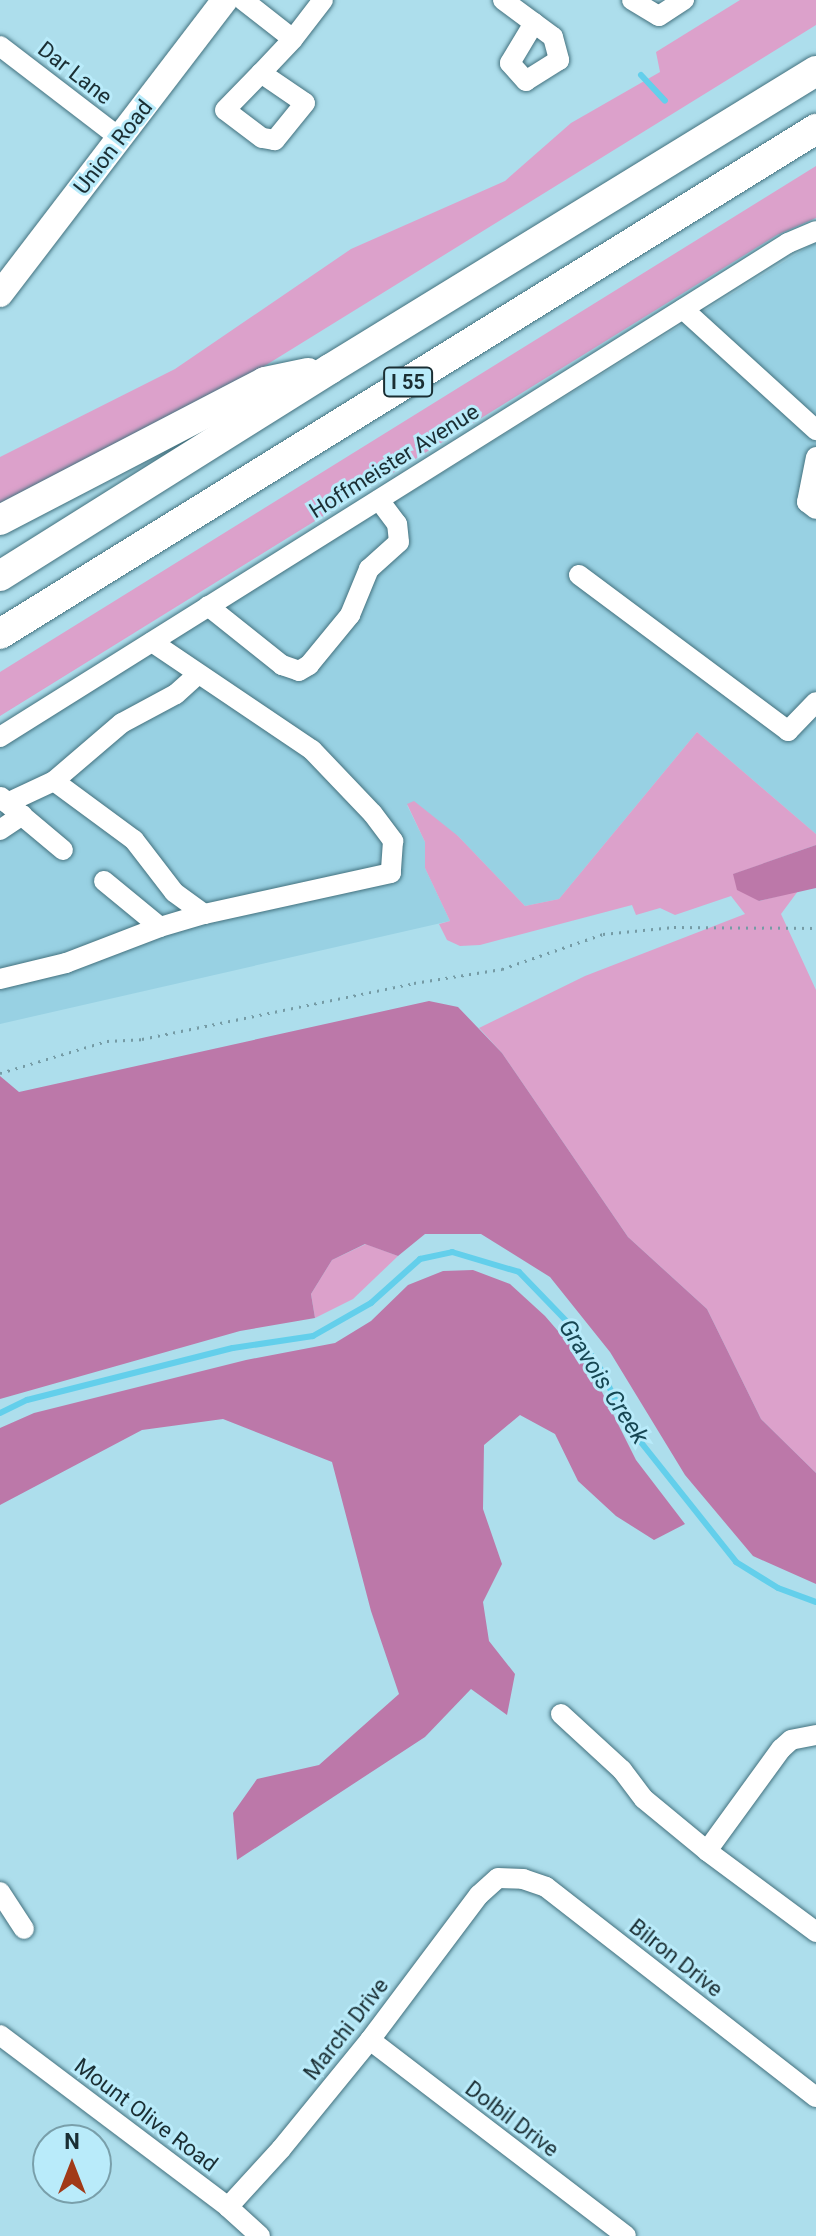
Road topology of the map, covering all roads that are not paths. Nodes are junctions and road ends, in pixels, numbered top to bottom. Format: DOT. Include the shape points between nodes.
graph roads {
  1 [pos="225,0"];
  2 [pos="243,0"];
  3 [pos="323,0"];
  4 [pos="503,0"];
  5 [pos="632,0"];
  6 [pos="684,0"];
  7 [pos="534,23"];
  8 [pos="293,39"];
  9 [pos="0,46"];
  10 [pos="816,71"];
  11 [pos="261,73"];
  12 [pos="816,129"];
  13 [pos="120,138"];
  14 [pos="816,231"];
  15 [pos="0,294"];
  16 [pos="683,309"];
  17 [pos="330,369"];
  18 [pos="816,430"];
  19 [pos="816,457"];
  20 [pos="379,500"];
  21 [pos="816,509"];
  22 [pos="0,520"];
  23 [pos="579,575"];
  24 [pos="0,576"];
  25 [pos="208,606"];
  26 [pos="0,634"];
  27 [pos="152,642"];
  28 [pos="198,674"];
  29 [pos="816,702"];
  30 [pos="0,737"];
  31 [pos="54,781"];
  32 [pos="10,805"];
  33 [pos="0,830"];
  34 [pos="63,850"];
  35 [pos="104,881"];
  36 [pos="204,914"];
  37 [pos="160,927"];
  38 [pos="0,979"];
  39 [pos="561,1714"];
  40 [pos="816,1735"];
  41 [pos="707,1851"];
  42 [pos="498,1878"];
  43 [pos="0,1892"];
  44 [pos="24,1929"];
  45 [pos="816,1932"];
  46 [pos="0,2035"];
  47 [pos="370,2040"];
  48 [pos="816,2097"];
  49 [pos="228,2207"];
  50 [pos="260,2236"];
  51 [pos="626,2236"];
  1 -- 13 [label="main road, Union Road"];
  2 -- 8 [label="street"];
  3 -- 8 [label="street"];
  4 -- 7 [label="street"];
  5 -- 6 [label="street" via="659,16"];
  8 -- 11 [label="street"];
  9 -- 13 [label="street, Dar Lane"];
  10 -- 17 [label="highway, I 55"];
  12 -- 26 [label="highway, I 55"];
  13 -- 15 [label="main road, Union Road"];
  14 -- 16 [label="street, Hoffmeister Avenue"];
  16 -- 18 [label="street"];
  16 -- 20 [label="street, Hoffmeister Avenue"];
  17 -- 22 [label="highway" via="265,382"];
  17 -- 24 [label="highway, I 55"];
  19 -- 21 [label="street" via="807,502"];
  20 -- 25 [label="street, Hoffmeister Avenue"];
  20 -- 25 [label="street" via="397,524 399,542 369,569 350,615 309,665 299,671 282,665"];
  23 -- 29 [label="street" via="788,731"];
  25 -- 27 [label="street, Hoffmeister Avenue"];
  27 -- 28 [label="street"];
  27 -- 30 [label="street, Hoffmeister Avenue"];
  28 -- 31 [label="street" via="176,694 122,723"];
  28 -- 36 [label="street" via="312,750 393,841 391,873"];
  31 -- 32 [label="street"];
  31 -- 36 [label="street" via="134,840 174,892"];
  32 -- 33 [label="street"];
  32 -- 34 [label="street"];
  35 -- 37 [label="street"];
  36 -- 37 [label="street"];
  37 -- 38 [label="street" via="66,963"];
  39 -- 41 [label="street" via="622,1770 644,1799"];
  40 -- 41 [label="street" via="791,1740 781,1749"];
  41 -- 45 [label="street"];
  42 -- 47 [label="street, Marchi Drive" via="479,1895"];
  42 -- 48 [label="street, Bilron Drive" via="546,1887"];
  43 -- 44 [label="street"];
  46 -- 49 [label="street, Mount Olive Road"];
  47 -- 49 [label="street, Marchi Drive"];
  47 -- 51 [label="street, Dolbil Drive"];
  49 -- 50 [label="street, Mount Olive Road"];
}
